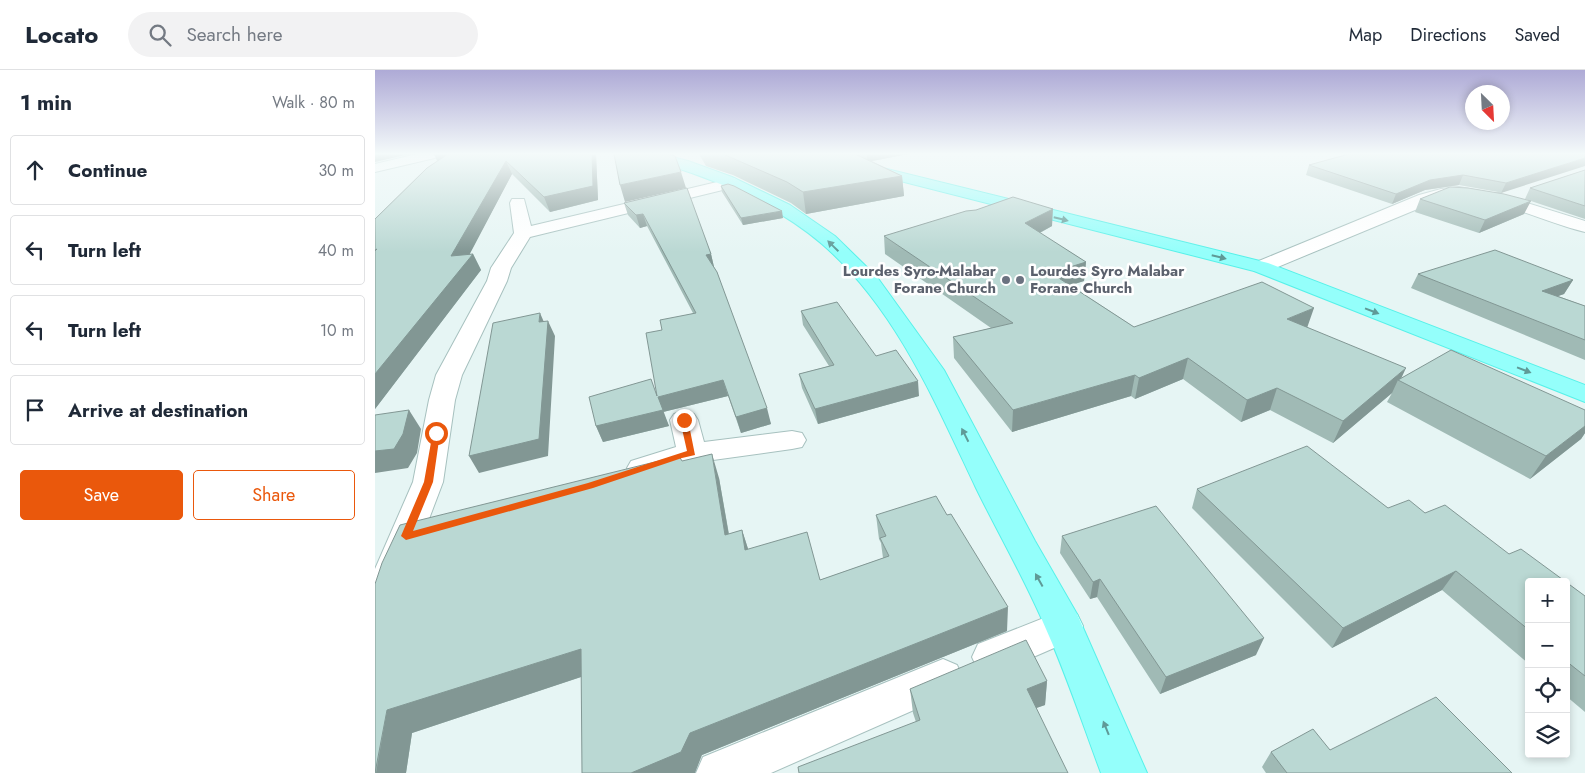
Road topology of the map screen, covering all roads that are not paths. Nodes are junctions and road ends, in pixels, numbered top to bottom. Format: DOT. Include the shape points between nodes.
graph roads {
  1 [pos="718,187"];
  2 [pos="741,187"];
  3 [pos="939,187"];
  4 [pos="1529,191"];
  5 [pos="1501,200"];
  6 [pos="518,203"];
  7 [pos="1585,227"];
  8 [pos="523,233"];
  9 [pos="1261,267"];
  10 [pos="1585,394"];
  11 [pos="684,420"];
  12 [pos="792,440"];
  13 [pos="691,453"];
  14 [pos="617,476"];
  15 [pos="443,526"];
  16 [pos="406,536"];
  17 [pos="375,604"];
  18 [pos="1064,626"];
  19 [pos="719,773"];
  20 [pos="1124,773"];
  1 -- 8 [label="street"];
  18 -- 2 [label="main road, one-way" via="932,370 870,281 821,235 784,209"];
  3 -- 9 [label="main road, one-way"];
  4 -- 5 [label="street"];
  5 -- 7 [label="street"];
  5 -- 9 [label="street" via="1444,193 1425,198"];
  6 -- 8 [label="street"];
  8 -- 16 [label="street" via="501,268 449,375 428,482"];
  9 -- 10 [label="main road, one-way"];
  11 -- 13 [label="street"];
  12 -- 13 [label="street"];
  13 -- 14 [label="street"];
  15 -- 16 [label="street"];
  16 -- 17 [label="street"];
  18 -- 19 [label="street"];
  20 -- 18 [label="main road, one-way"];
}
